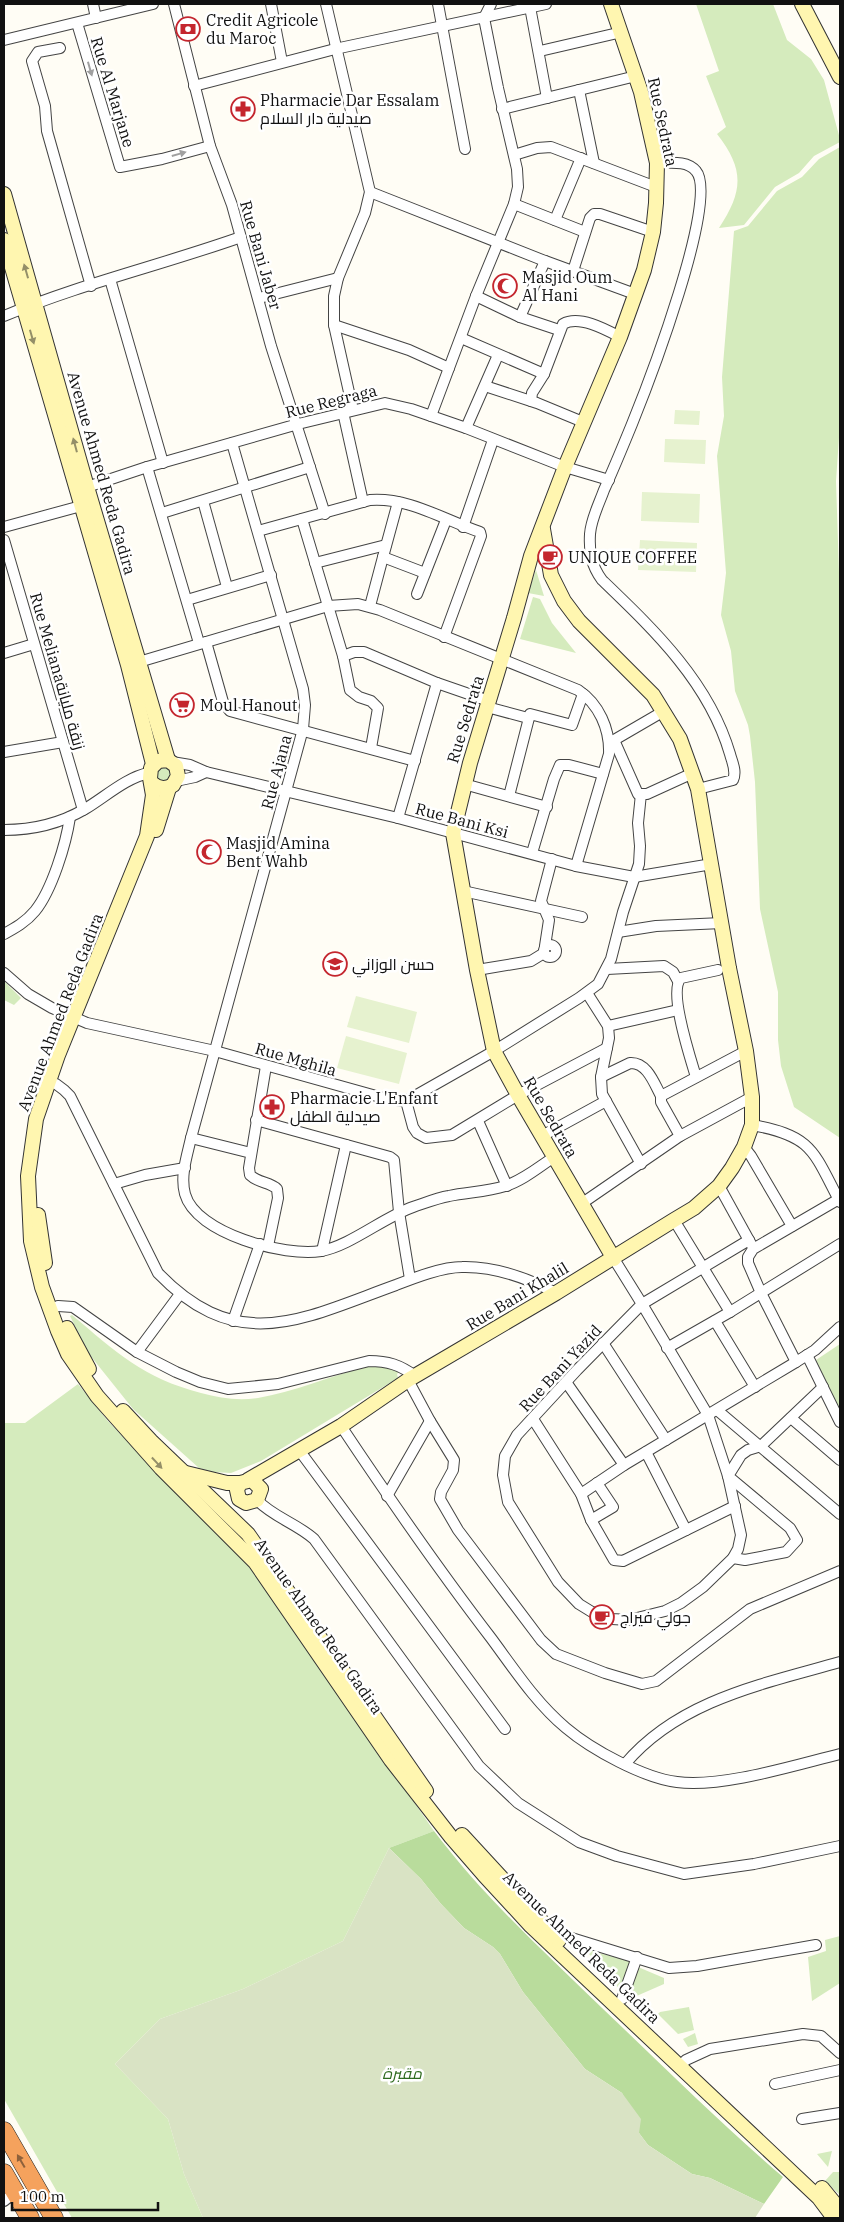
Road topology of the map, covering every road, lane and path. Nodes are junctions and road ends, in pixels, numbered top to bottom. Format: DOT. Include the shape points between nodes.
graph roads {
  1 [pos="93,4"];
  2 [pos="148,4"];
  3 [pos="174,4"];
  4 [pos="271,4"];
  5 [pos="326,4"];
  6 [pos="438,4"];
  7 [pos="491,4"];
  8 [pos="546,4"];
  9 [pos="611,4"];
  10 [pos="802,4"];
  11 [pos="530,8"];
  12 [pos="96,18"];
  13 [pos="484,18"];
  14 [pos="77,23"];
  15 [pos="442,25"];
  16 [pos="622,32"];
  17 [pos="4,40"];
  18 [pos="60,48"];
  19 [pos="335,49"];
  20 [pos="540,51"];
  21 [pos="282,62"];
  22 [pos="636,76"];
  23 [pos="840,77"];
  24 [pos="194,86"];
  25 [pos="579,90"];
  26 [pos="548,98"];
  27 [pos="502,109"];
  28 [pos="210,146"];
  29 [pos="464,149"];
  30 [pos="514,155"];
  31 [pos="581,158"];
  32 [pos="594,163"];
  33 [pos="657,163"];
  34 [pos="656,187"];
  35 [pos="370,192"];
  36 [pos="4,194"];
  37 [pos="514,204"];
  38 [pos="555,220"];
  39 [pos="585,232"];
  40 [pos="653,232"];
  41 [pos="241,237"];
  42 [pos="4,240"];
  43 [pos="497,242"];
  44 [pos="545,261"];
  45 [pos="572,270"];
  46 [pos="338,278"];
  47 [pos="110,280"];
  48 [pos="90,286"];
  49 [pos="635,294"];
  50 [pos="476,296"];
  51 [pos="259,298"];
  52 [pos="29,305"];
  53 [pos="4,316"];
  54 [pos="520,317"];
  55 [pos="334,325"];
  56 [pos="559,330"];
  57 [pos="620,337"];
  58 [pos="461,338"];
  59 [pos="498,355"];
  60 [pos="449,368"];
  61 [pos="544,374"];
  62 [pos="485,386"];
  63 [pos="531,401"];
  64 [pos="348,411"];
  65 [pos="431,416"];
  66 [pos="583,422"];
  67 [pos="298,424"];
  68 [pos="466,428"];
  69 [pos="493,440"];
  70 [pos="232,443"];
  71 [pos="162,463"];
  72 [pos="148,467"];
  73 [pos="310,467"];
  74 [pos="565,467"];
  75 [pos="609,480"];
  76 [pos="86,487"];
  77 [pos="244,488"];
  78 [pos="203,501"];
  79 [pos="362,502"];
  80 [pos="398,502"];
  81 [pos="81,506"];
  82 [pos="162,513"];
  83 [pos="325,514"];
  84 [pos="302,519"];
  85 [pos="446,520"];
  86 [pos="4,526"];
  87 [pos="542,526"];
  88 [pos="463,527"];
  89 [pos="258,531"];
  90 [pos="4,540"];
  91 [pos="386,544"];
  92 [pos="383,557"];
  93 [pos="315,563"];
  94 [pos="425,573"];
  95 [pos="271,574"];
  96 [pos="227,587"];
  97 [pos="417,594"];
  98 [pos="187,600"];
  99 [pos="328,606"];
  100 [pos="370,606"];
  101 [pos="284,619"];
  102 [pos="444,636"];
  103 [pos="202,643"];
  104 [pos="34,644"];
  105 [pos="4,653"];
  106 [pos="343,656"];
  107 [pos="502,660"];
  108 [pos="133,664"];
  109 [pos="437,683"];
  110 [pos="583,694"];
  111 [pos="488,704"];
  112 [pos="664,711"];
  113 [pos="528,718"];
  114 [pos="303,729"];
  115 [pos="612,741"];
  116 [pos="63,742"];
  117 [pos="371,748"];
  118 [pos="4,752"];
  119 [pos="170,761"];
  120 [pos="415,761"];
  121 [pos="206,772"];
  122 [pos="693,773"];
  123 [pos="148,774"];
  124 [pos="603,774"];
  125 [pos="173,784"];
  126 [pos="464,784"];
  127 [pos="698,789"];
  128 [pos="286,792"];
  129 [pos="641,794"];
  130 [pos="509,796"];
  131 [pos="547,807"];
  132 [pos="83,810"];
  133 [pos="70,817"];
  134 [pos="398,818"];
  135 [pos="4,830"];
  136 [pos="453,832"];
  137 [pos="532,853"];
  138 [pos="552,859"];
  139 [pos="712,864"];
  140 [pos="576,866"];
  141 [pos="634,877"];
  142 [pos="463,891"];
  143 [pos="544,909"];
  144 [pos="582,917"];
  145 [pos="722,923"];
  146 [pos="618,932"];
  147 [pos="4,934"];
  148 [pos="607,969"];
  149 [pos="477,970"];
  150 [pos="718,970"];
  151 [pos="4,973"];
  152 [pos="678,981"];
  153 [pos="587,993"];
  154 [pos="678,1010"];
  155 [pos="77,1019"];
  156 [pos="608,1026"];
  157 [pos="607,1048"];
  158 [pos="214,1051"];
  159 [pos="494,1051"];
  160 [pos="746,1051"];
  161 [pos="266,1066"];
  162 [pos="601,1077"];
  163 [pos="696,1077"];
  164 [pos="56,1084"];
  165 [pos="518,1095"];
  166 [pos="662,1096"];
  167 [pos="752,1097"];
  168 [pos="406,1101"];
  169 [pos="606,1101"];
  170 [pos="256,1120"];
  171 [pos="478,1121"];
  172 [pos="752,1124"];
  173 [pos="542,1136"];
  174 [pos="680,1136"];
  175 [pos="192,1138"];
  176 [pos="346,1145"];
  177 [pos="744,1147"];
  178 [pos="252,1153"];
  179 [pos="554,1157"];
  180 [pos="641,1164"];
  181 [pos="184,1168"];
  182 [pos="114,1184"];
  183 [pos="508,1186"];
  184 [pos="719,1186"];
  185 [pos="839,1200"];
  186 [pos="581,1204"];
  187 [pos="399,1212"];
  188 [pos="674,1220"];
  189 [pos="792,1226"];
  190 [pos="840,1244"];
  191 [pos="264,1245"];
  192 [pos="751,1245"];
  193 [pos="322,1251"];
  194 [pos="614,1258"];
  195 [pos="702,1269"];
  196 [pos="410,1279"];
  197 [pos="556,1293"];
  198 [pos="180,1294"];
  199 [pos="761,1294"];
  200 [pos="642,1304"];
  201 [pos="58,1306"];
  202 [pos="730,1312"];
  203 [pos="715,1320"];
  204 [pos="233,1321"];
  205 [pos="840,1327"];
  206 [pos="603,1343"];
  207 [pos="667,1348"];
  208 [pos="137,1352"];
  209 [pos="807,1355"];
  210 [pos="796,1362"];
  211 [pos="411,1378"];
  212 [pos="566,1382"];
  213 [pos="756,1387"];
  214 [pos="823,1387"];
  215 [pos="713,1413"];
  216 [pos="791,1418"];
  217 [pos="533,1419"];
  218 [pos="430,1421"];
  219 [pos="840,1422"];
  220 [pos="341,1426"];
  221 [pos="666,1440"];
  222 [pos="761,1446"];
  223 [pos="299,1450"];
  224 [pos="646,1452"];
  225 [pos="840,1460"];
  226 [pos="624,1465"];
  227 [pos="269,1467"];
  228 [pos="184,1473"];
  229 [pos="728,1476"];
  230 [pos="242,1483"];
  231 [pos="597,1483"];
  232 [pos="581,1494"];
  233 [pos="387,1496"];
  234 [pos="253,1500"];
  235 [pos="735,1506"];
  236 [pos="840,1514"];
  237 [pos="220,1516"];
  238 [pos="591,1520"];
  239 [pos="686,1530"];
  240 [pos="248,1534"];
  241 [pos="733,1558"];
  242 [pos="840,1572"];
  243 [pos="840,1662"];
  244 [pos="505,1729"];
  245 [pos="840,1754"];
  246 [pos="625,1764"];
  247 [pos="840,1846"];
  248 [pos="551,1932"];
  249 [pos="816,1945"];
  250 [pos="637,1957"];
  251 [pos="622,1998"];
  252 [pos="840,2054"];
  253 [pos="683,2063"];
  254 [pos="840,2070"];
  255 [pos="775,2084"];
  256 [pos="840,2113"];
  257 [pos="802,2119"];
  258 [pos="4,2131"];
  259 [pos="4,2173"];
  260 [pos="9,2197"];
  261 [pos="840,2210"];
  262 [pos="30,2218"];
  263 [pos="54,2218"];
  264 [pos="834,2218"];
  1 -- 12 [label="street"];
  2 -- 12 [label="street"];
  3 -- 24 [label="street, Rue Bani Jaber"];
  4 -- 21 [label="street"];
  5 -- 19 [label="street"];
  6 -- 15 [label="street"];
  7 -- 13 [label="street"];
  8 -- 11 [label="street"];
  9 -- 16 [label="main road, Rue Sedrata"];
  10 -- 23 [label="main road"];
  11 -- 13 [label="street"];
  11 -- 20 [label="street"];
  12 -- 14 [label="street"];
  13 -- 15 [label="street"];
  13 -- 27 [label="street"];
  14 -- 17 [label="street"];
  14 -- 28 [label="street, Rue Al Marjane, one-way" via="120,167"];
  15 -- 19 [label="street"];
  15 -- 29 [label="street"];
  16 -- 20 [label="street"];
  16 -- 22 [label="main road, Rue Sedrata"];
  18 -- 48 [label="street" via="38,52 32,61"];
  19 -- 21 [label="street"];
  19 -- 35 [label="street"];
  20 -- 26 [label="street"];
  21 -- 24 [label="street"];
  22 -- 25 [label="street"];
  22 -- 33 [label="main road, Rue Sedrata"];
  24 -- 28 [label="street, Rue Bani Jaber"];
  25 -- 26 [label="street"];
  25 -- 32 [label="street"];
  26 -- 27 [label="street"];
  27 -- 30 [label="street"];
  28 -- 41 [label="street, Rue Bani Jaber"];
  30 -- 31 [label="street" via="551,147"];
  30 -- 37 [label="street" via="519,180"];
  31 -- 32 [label="street"];
  31 -- 38 [label="street"];
  32 -- 34 [label="street"];
  33 -- 34 [label="main road, Rue Sedrata"];
  33 -- 75 [label="street" via="684,164 698,172 702,181 699,217 672,315"];
  34 -- 40 [label="main road, Rue Sedrata"];
  35 -- 43 [label="street"];
  35 -- 46 [label="street" via="365,213"];
  52 -- 36 [label="main road, Avenue Ahmed Reda Gadira, one-way"];
  37 -- 38 [label="street"];
  37 -- 43 [label="street"];
  38 -- 39 [label="street"];
  39 -- 40 [label="street" via="590,218 597,213"];
  39 -- 45 [label="street"];
  40 -- 49 [label="main road, Rue Sedrata"];
  41 -- 47 [label="street"];
  41 -- 51 [label="street, Rue Bani Jaber"];
  42 -- 52 [label="main road, Avenue Ahmed Reda Gadira"];
  43 -- 44 [label="street"];
  43 -- 50 [label="street"];
  44 -- 45 [label="street"];
  44 -- 54 [label="street"];
  45 -- 49 [label="street"];
  46 -- 51 [label="street"];
  46 -- 55 [label="street"];
  47 -- 48 [label="street"];
  47 -- 71 [label="street"];
  48 -- 52 [label="street"];
  49 -- 57 [label="main road, Rue Sedrata"];
  50 -- 54 [label="street"];
  50 -- 58 [label="street"];
  51 -- 67 [label="street, Rue Bani Jaber" via="287,397"];
  52 -- 53 [label="street"];
  76 -- 52 [label="main road, Avenue Ahmed Reda Gadira, one-way"];
  52 -- 81 [label="main road, Avenue Ahmed Reda Gadira, one-way"];
  54 -- 56 [label="street"];
  55 -- 60 [label="street" via="409,350"];
  55 -- 64 [label="street"];
  56 -- 57 [label="street" via="563,324 574,320"];
  56 -- 61 [label="street"];
  57 -- 66 [label="main road, Rue Sedrata"];
  58 -- 59 [label="street"];
  58 -- 60 [label="street"];
  59 -- 61 [label="street"];
  59 -- 62 [label="street"];
  60 -- 65 [label="street"];
  61 -- 63 [label="street" via="532,393"];
  62 -- 63 [label="street"];
  62 -- 68 [label="street"];
  63 -- 66 [label="street"];
  64 -- 65 [label="street, Rue Regraga" via="385,403"];
  64 -- 67 [label="street, Rue Regraga"];
  64 -- 79 [label="street"];
  65 -- 68 [label="street, Rue Regraga"];
  66 -- 74 [label="main road, Rue Sedrata"];
  67 -- 70 [label="street, Rue Regraga"];
  67 -- 73 [label="street, Rue Bani Jaber"];
  68 -- 69 [label="street, Rue Regraga"];
  69 -- 74 [label="street, Rue Regraga"];
  69 -- 88 [label="street"];
  70 -- 71 [label="street, Rue Regraga"];
  70 -- 77 [label="street, Rue Ajana"];
  71 -- 72 [label="street, Rue Regraga"];
  72 -- 76 [label="street, Rue Regraga"];
  72 -- 82 [label="street"];
  73 -- 77 [label="street"];
  73 -- 83 [label="street, Rue Bani Jaber"];
  74 -- 75 [label="street, Rue Regraga"];
  74 -- 87 [label="main road, Rue Sedrata"];
  75 -- 127 [label="street" via="590,533 593,568 681,662 713,715 735,771 733,780"];
  76 -- 108 [label="main road, Avenue Ahmed Reda Gadira"];
  77 -- 78 [label="street"];
  77 -- 89 [label="street, Rue Ajana"];
  78 -- 82 [label="street"];
  78 -- 96 [label="street"];
  79 -- 80 [label="street" via="387,499"];
  79 -- 83 [label="street"];
  80 -- 85 [label="street"];
  80 -- 91 [label="street"];
  81 -- 86 [label="street"];
  81 -- 108 [label="main road, Avenue Ahmed Reda Gadira"];
  82 -- 98 [label="street"];
  83 -- 84 [label="street"];
  84 -- 89 [label="street"];
  84 -- 93 [label="street"];
  85 -- 88 [label="street"];
  85 -- 94 [label="street"];
  87 -- 107 [label="main road, Rue Sedrata"];
  87 -- 112 [label="main road, Rue Bani Khalil" via="551,575 564,601 579,622 642,683"];
  88 -- 102 [label="street" via="480,532 481,536"];
  89 -- 95 [label="street, Rue Ajana"];
  90 -- 104 [label="street, Rue Melianaزنقة مليانة"];
  91 -- 92 [label="street"];
  91 -- 93 [label="street"];
  92 -- 94 [label="street"];
  92 -- 100 [label="street"];
  93 -- 99 [label="street"];
  94 -- 97 [label="street"];
  95 -- 96 [label="street"];
  95 -- 101 [label="street, Rue Ajana"];
  96 -- 98 [label="street"];
  98 -- 103 [label="street"];
  99 -- 100 [label="street" via="346,603"];
  99 -- 101 [label="street"];
  99 -- 106 [label="street"];
  100 -- 102 [label="street"];
  101 -- 103 [label="street"];
  101 -- 114 [label="street, Rue Ajana" via="303,689"];
  102 -- 107 [label="street"];
  103 -- 108 [label="street"];
  103 -- 114 [label="street" via="226,708 245,716"];
  104 -- 105 [label="street"];
  104 -- 116 [label="street, Rue Melianaزنقة مليانة"];
  106 -- 109 [label="street" via="364,652"];
  106 -- 117 [label="street" via="350,690 378,708"];
  107 -- 110 [label="street"];
  107 -- 111 [label="main road, Rue Sedrata"];
  108 -- 119 [label="main road, Avenue Ahmed Reda Gadira"];
  108 -- 123 [label="main road, Avenue Ahmed Reda Gadira"];
  109 -- 111 [label="street"];
  109 -- 120 [label="street"];
  110 -- 113 [label="street" via="572,724 532,714"];
  110 -- 115 [label="street" via="596,707"];
  111 -- 113 [label="street"];
  111 -- 126 [label="main road, Rue Sedrata"];
  112 -- 115 [label="street"];
  112 -- 122 [label="main road, Rue Bani Khalil" via="680,739"];
  113 -- 130 [label="street"];
  114 -- 117 [label="street"];
  114 -- 128 [label="street, Rue Ajana"];
  115 -- 124 [label="street"];
  115 -- 129 [label="street"];
  116 -- 118 [label="street"];
  116 -- 132 [label="street, Rue Melianaزنقة مليانة"];
  117 -- 120 [label="street"];
  119 -- 121 [label="street, Rue Bani Ksi"];
  119 -- 123 [label="main road" via="162,760"];
  119 -- 125 [label="main road" via="178,770"];
  120 -- 134 [label="street"];
  121 -- 125 [label="street"];
  121 -- 128 [label="street, Rue Bani Ksi"];
  122 -- 127 [label="main road, Rue Bani Khalil"];
  122 -- 129 [label="street"];
  123 -- 125 [label="main road" via="159,788"];
  123 -- 132 [label="street"];
  123 -- 155 [label="main road, Avenue Ahmed Reda Gadira" via="153,795 147,836"];
  124 -- 131 [label="street" via="560,764"];
  124 -- 140 [label="street"];
  125 -- 155 [label="main road, Avenue Ahmed Reda Gadira" via="144,866"];
  126 -- 130 [label="street"];
  126 -- 136 [label="main road, Rue Sedrata"];
  127 -- 139 [label="main road, Rue Bani Khalil"];
  128 -- 134 [label="street, Rue Bani Ksi"];
  128 -- 158 [label="street, Rue Ajana"];
  129 -- 141 [label="street" via="638,823 640,856"];
  130 -- 131 [label="street"];
  131 -- 137 [label="street"];
  132 -- 133 [label="street"];
  133 -- 135 [label="street" via="39,826"];
  133 -- 147 [label="street" via="62,853 40,903 28,918"];
  134 -- 136 [label="street, Rue Bani Ksi"];
  136 -- 137 [label="street, Rue Bani Ksi"];
  136 -- 142 [label="main road, Rue Sedrata"];
  137 -- 138 [label="street, Rue Bani Ksi"];
  138 -- 140 [label="street, Rue Bani Ksi"];
  138 -- 143 [label="street" via="542,897"];
  139 -- 141 [label="street, Rue Bani Ksi"];
  139 -- 145 [label="main road, Rue Bani Khalil"];
  140 -- 141 [label="street, Rue Bani Ksi"];
  141 -- 146 [label="street"];
  142 -- 143 [label="street"];
  142 -- 149 [label="main road, Rue Sedrata"];
  143 -- 144 [label="street"];
  143 -- 149 [label="street" via="549,920 545,950 531,961"];
  145 -- 146 [label="street" via="656,926"];
  145 -- 160 [label="main road, Rue Bani Khalil"];
  146 -- 148 [label="street"];
  148 -- 152 [label="street" via="664,966"];
  148 -- 153 [label="street" via="598,984"];
  149 -- 159 [label="main road, Rue Sedrata"];
  150 -- 152 [label="street"];
  151 -- 155 [label="street, Rue Mghila" via="28,994"];
  152 -- 154 [label="street"];
  153 -- 156 [label="street"];
  153 -- 159 [label="street"];
  154 -- 156 [label="street"];
  154 -- 163 [label="street"];
  155 -- 158 [label="street, Rue Mghila"];
  155 -- 164 [label="main road, Avenue Ahmed Reda Gadira"];
  155 -- 237 [label="main road, Avenue Ahmed Reda Gadira, one-way" via="43,1095 32,1138 28,1198 36,1267 48,1307 68,1354 97,1396 161,1468"];
  156 -- 157 [label="street"];
  157 -- 162 [label="street"];
  157 -- 165 [label="street"];
  158 -- 161 [label="street, Rue Mghila"];
  158 -- 175 [label="street, Rue Ajana"];
  159 -- 165 [label="main road, Rue Sedrata"];
  159 -- 168 [label="street"];
  160 -- 163 [label="street"];
  160 -- 167 [label="main road, Rue Bani Khalil"];
  161 -- 168 [label="street, Rue Mghila" via="387,1099"];
  161 -- 170 [label="street"];
  162 -- 166 [label="street" via="630,1063 640,1064"];
  162 -- 169 [label="street" via="600,1090"];
  163 -- 166 [label="street"];
  164 -- 182 [label="street" via="70,1096"];
  164 -- 201 [label="main road, Avenue Ahmed Reda Gadira" via="46,1111 39,1147 37,1200 43,1252"];
  165 -- 171 [label="street"];
  165 -- 173 [label="main road, Rue Sedrata"];
  166 -- 174 [label="street" via="661,1102"];
  167 -- 172 [label="main road, Rue Bani Khalil"];
  167 -- 174 [label="street"];
  168 -- 171 [label="street" via="413,1127 426,1138 452,1136"];
  169 -- 173 [label="street"];
  169 -- 180 [label="street"];
  170 -- 176 [label="street"];
  170 -- 178 [label="street"];
  171 -- 183 [label="street"];
  172 -- 177 [label="main road, Rue Bani Khalil"];
  172 -- 185 [label="street" via="778,1130 805,1144 814,1154"];
  173 -- 179 [label="main road, Rue Sedrata"];
  174 -- 180 [label="street"];
  175 -- 178 [label="street"];
  175 -- 181 [label="street, Rue Ajana"];
  176 -- 187 [label="street" via="394,1160"];
  176 -- 193 [label="street"];
  177 -- 184 [label="main road, Rue Bani Khalil"];
  177 -- 189 [label="street"];
  178 -- 191 [label="street" via="250,1175 278,1189"];
  179 -- 183 [label="street"];
  179 -- 186 [label="main road, Rue Sedrata"];
  180 -- 186 [label="street"];
  181 -- 182 [label="street"];
  181 -- 191 [label="street, Rue Ajana" via="185,1194 194,1211 222,1232"];
  182 -- 198 [label="street" via="158,1274"];
  183 -- 187 [label="street" via="447,1196"];
  184 -- 188 [label="main road, Rue Bani Khalil"];
  184 -- 192 [label="street"];
  185 -- 189 [label="street, Rue Bani Yazid"];
  186 -- 194 [label="main road, Rue Sedrata"];
  187 -- 193 [label="street"];
  187 -- 196 [label="street"];
  188 -- 194 [label="main road, Rue Bani Khalil"];
  188 -- 195 [label="street"];
  189 -- 192 [label="street, Rue Bani Yazid"];
  190 -- 199 [label="street"];
  191 -- 193 [label="street, Rue Ajana" via="295,1252"];
  191 -- 204 [label="street"];
  192 -- 195 [label="street, Rue Bani Yazid"];
  192 -- 199 [label="street" via="747,1260"];
  194 -- 197 [label="main road, Rue Bani Khalil"];
  194 -- 200 [label="street, Rue Sedrata"];
  195 -- 200 [label="street, Rue Bani Yazid"];
  195 -- 202 [label="street"];
  196 -- 197 [label="street" via="460,1266 478,1267 532,1281"];
  196 -- 204 [label="street" via="304,1319 258,1324"];
  197 -- 211 [label="main road, Rue Bani Khalil"];
  198 -- 204 [label="street"];
  198 -- 208 [label="street"];
  199 -- 202 [label="street"];
  199 -- 210 [label="street"];
  200 -- 206 [label="street, Rue Bani Yazid"];
  200 -- 207 [label="street, Rue Sedrata"];
  201 -- 208 [label="street" via="73,1307"];
  201 -- 228 [label="main road, Avenue Ahmed Reda Gadira" via="74,1344 95,1377"];
  202 -- 203 [label="street"];
  203 -- 207 [label="street"];
  203 -- 213 [label="street"];
  205 -- 209 [label="street"];
  206 -- 212 [label="street, Rue Bani Yazid"];
  206 -- 221 [label="street"];
  207 -- 215 [label="street, Rue Sedrata"];
  208 -- 211 [label="street" via="200,1382 228,1388 278,1384 369,1361 401,1366"];
  209 -- 210 [label="street"];
  209 -- 214 [label="street"];
  210 -- 213 [label="street"];
  211 -- 218 [label="street"];
  211 -- 220 [label="main road, Rue Bani Khalil"];
  212 -- 217 [label="street, Rue Bani Yazid"];
  212 -- 226 [label="street"];
  213 -- 215 [label="street"];
  214 -- 216 [label="street"];
  214 -- 219 [label="street"];
  215 -- 221 [label="street"];
  215 -- 222 [label="street"];
  215 -- 229 [label="street"];
  216 -- 222 [label="street"];
  216 -- 225 [label="street"];
  217 -- 232 [label="street"];
  217 -- 241 [label="street, Rue Bani Yazid" via="517,1435 505,1456 503,1486 508,1502 526,1533 567,1593 579,1604 612,1619 628,1620 665,1611 703,1587"];
  218 -- 233 [label="street"];
  218 -- 242 [label="street" via="454,1460 453,1470 439,1496 458,1530 548,1648 605,1673 642,1684 656,1681 750,1609"];
  220 -- 223 [label="main road, Rue Bani Khalil"];
  220 -- 233 [label="street"];
  221 -- 224 [label="street"];
  222 -- 229 [label="street" via="741,1455"];
  222 -- 236 [label="street"];
  223 -- 227 [label="main road, Rue Bani Khalil"];
  223 -- 244 [label="street"];
  224 -- 226 [label="street"];
  224 -- 239 [label="street"];
  226 -- 231 [label="street"];
  227 -- 230 [label="main road, Rue Bani Khalil"];
  227 -- 234 [label="main road"];
  228 -- 230 [label="main road" via="206,1480"];
  228 -- 237 [label="main road, Avenue Ahmed Reda Gadira"];
  229 -- 235 [label="street"];
  229 -- 241 [label="street" via="790,1528 797,1540 786,1552 745,1560"];
  230 -- 234 [label="main road" via="237,1490 239,1498"];
  230 -- 234 [label="main road" via="256,1482"];
  230 -- 237 [label="main road, Rue Bani Khalil" via="227,1494"];
  231 -- 232 [label="street"];
  231 -- 238 [label="street" via="613,1507"];
  232 -- 238 [label="street"];
  233 -- 246 [label="street" via="536,1697 564,1727"];
  234 -- 237 [label="main road"];
  234 -- 240 [label="main road" via="245,1518"];
  234 -- 247 [label="street" via="314,1539 479,1766 518,1803 578,1842 684,1874 754,1864"];
  235 -- 239 [label="street"];
  235 -- 241 [label="street" via="741,1535"];
  237 -- 240 [label="main road, Avenue Ahmed Reda Gadira"];
  237 -- 253 [label="main road, Avenue Ahmed Reda Gadira" via="391,1760 451,1837 531,1926"];
  238 -- 239 [label="street" via="614,1560 619,1562"];
  240 -- 248 [label="main road, Avenue Ahmed Reda Gadira" via="424,1787 471,1846"];
  243 -- 246 [label="street" via="719,1698 664,1728 640,1746"];
  245 -- 246 [label="street" via="717,1782 677,1782"];
  248 -- 250 [label="street"];
  248 -- 251 [label="main road, Avenue Ahmed Reda Gadira"];
  249 -- 250 [label="street" via="669,1968"];
  250 -- 251 [label="street"];
  251 -- 253 [label="main road, Avenue Ahmed Reda Gadira"];
  252 -- 253 [label="street" via="826,2039 810,2033 719,2046"];
  253 -- 261 [label="main road, Avenue Ahmed Reda Gadira" via="820,2186"];
  253 -- 264 [label="main road, Avenue Ahmed Reda Gadira" via="819,2198"];
  254 -- 255 [label="street"];
  256 -- 257 [label="street"];
  263 -- 258 [label="highway, one-way"];
  259 -- 260 [label="highway"];
  260 -- 262 [label="highway"];
}
